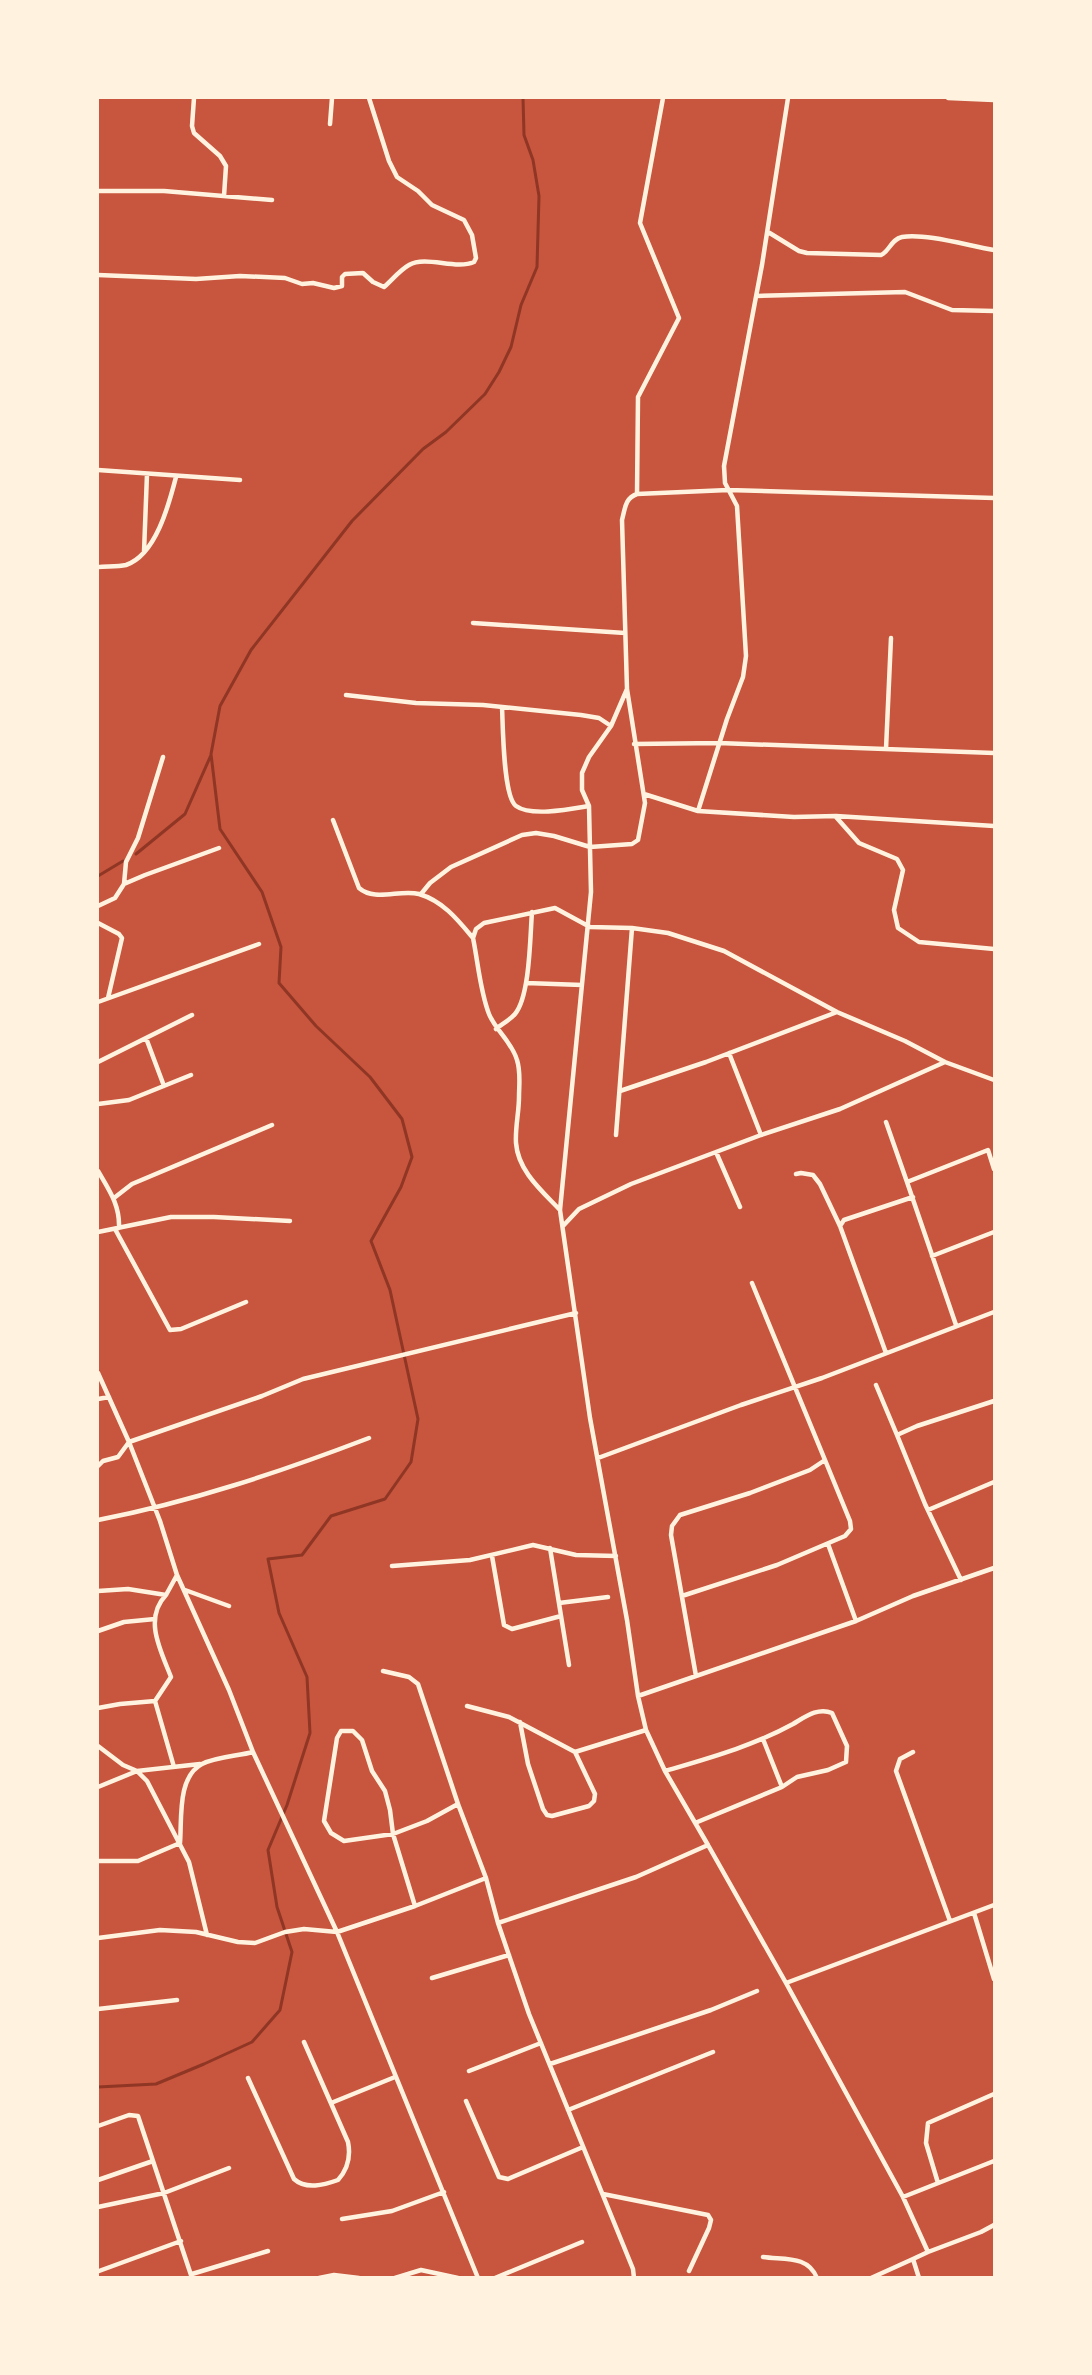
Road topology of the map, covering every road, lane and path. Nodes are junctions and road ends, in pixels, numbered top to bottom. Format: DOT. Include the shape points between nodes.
graph roads {
  1 [pos="194,98"];
  2 [pos="332,98"];
  3 [pos="369,98"];
  4 [pos="663,98"];
  5 [pos="788,98"];
  6 [pos="948,98"];
  7 [pos="994,99"];
  8 [pos="330,124"];
  9 [pos="98,191"];
  10 [pos="224,196"];
  11 [pos="272,200"];
  12 [pos="768,232"];
  13 [pos="994,250"];
  14 [pos="98,275"];
  15 [pos="756,296"];
  16 [pos="994,311"];
  17 [pos="98,470"];
  18 [pos="147,474"];
  19 [pos="176,477"];
  20 [pos="240,480"];
  21 [pos="728,490"];
  22 [pos="637,494"];
  23 [pos="994,498"];
  24 [pos="144,552"];
  25 [pos="98,567"];
  26 [pos="473,623"];
  27 [pos="625,633"];
  28 [pos="891,638"];
  29 [pos="627,689"];
  30 [pos="346,695"];
  31 [pos="502,707"];
  32 [pos="610,726"];
  33 [pos="719,743"];
  34 [pos="634,744"];
  35 [pos="886,749"];
  36 [pos="994,753"];
  37 [pos="163,757"];
  38 [pos="644,794"];
  39 [pos="589,806"];
  40 [pos="698,811"];
  41 [pos="836,816"];
  42 [pos="333,820"];
  43 [pos="994,826"];
  44 [pos="590,847"];
  45 [pos="219,848"];
  46 [pos="124,884"];
  47 [pos="421,894"];
  48 [pos="98,906"];
  49 [pos="532,912"];
  50 [pos="98,923"];
  51 [pos="590,927"];
  52 [pos="632,928"];
  53 [pos="473,938"];
  54 [pos="259,944"];
  55 [pos="994,949"];
  56 [pos="526,983"];
  57 [pos="582,985"];
  58 [pos="108,998"];
  59 [pos="98,1002"];
  60 [pos="837,1012"];
  61 [pos="192,1015"];
  62 [pos="496,1029"];
  63 [pos="146,1038"];
  64 [pos="729,1053"];
  65 [pos="98,1062"];
  66 [pos="945,1062"];
  67 [pos="191,1075"];
  68 [pos="994,1080"];
  69 [pos="164,1086"];
  70 [pos="620,1091"];
  71 [pos="98,1104"];
  72 [pos="886,1122"];
  73 [pos="272,1125"];
  74 [pos="616,1135"];
  75 [pos="761,1135"];
  76 [pos="716,1152"];
  77 [pos="994,1169"];
  78 [pos="98,1171"];
  79 [pos="796,1174"];
  80 [pos="907,1182"];
  81 [pos="913,1197"];
  82 [pos="114,1198"];
  83 [pos="740,1207"];
  84 [pos="560,1210"];
  85 [pos="290,1221"];
  86 [pos="562,1226"];
  87 [pos="840,1226"];
  88 [pos="117,1228"];
  89 [pos="98,1232"];
  90 [pos="994,1232"];
  91 [pos="932,1256"];
  92 [pos="752,1283"];
  93 [pos="246,1302"];
  94 [pos="994,1312"];
  95 [pos="576,1313"];
  96 [pos="956,1325"];
  97 [pos="886,1353"];
  98 [pos="98,1373"];
  99 [pos="876,1385"];
  100 [pos="795,1386"];
  101 [pos="109,1397"];
  102 [pos="98,1399"];
  103 [pos="994,1401"];
  104 [pos="897,1435"];
  105 [pos="369,1438"];
  106 [pos="129,1442"];
  107 [pos="118,1457"];
  108 [pos="98,1458"];
  109 [pos="598,1458"];
  110 [pos="825,1460"];
  111 [pos="98,1466"];
  112 [pos="994,1482"];
  113 [pos="156,1509"];
  114 [pos="928,1510"];
  115 [pos="98,1520"];
  116 [pos="828,1544"];
  117 [pos="550,1548"];
  118 [pos="492,1556"];
  119 [pos="616,1556"];
  120 [pos="392,1566"];
  121 [pos="994,1568"];
  122 [pos="177,1575"];
  123 [pos="961,1580"];
  124 [pos="185,1590"];
  125 [pos="98,1591"];
  126 [pos="166,1595"];
  127 [pos="682,1596"];
  128 [pos="608,1597"];
  129 [pos="559,1603"];
  130 [pos="229,1606"];
  131 [pos="561,1616"];
  132 [pos="155,1619"];
  133 [pos="856,1621"];
  134 [pos="98,1631"];
  135 [pos="569,1665"];
  136 [pos="383,1671"];
  137 [pos="696,1676"];
  138 [pos="638,1696"];
  139 [pos="155,1701"];
  140 [pos="467,1706"];
  141 [pos="98,1708"];
  142 [pos="520,1722"];
  143 [pos="646,1730"];
  144 [pos="764,1739"];
  145 [pos="98,1746"];
  146 [pos="254,1752"];
  147 [pos="575,1752"];
  148 [pos="913,1752"];
  149 [pos="203,1763"];
  150 [pos="174,1767"];
  151 [pos="137,1771"];
  152 [pos="665,1771"];
  153 [pos="98,1787"];
  154 [pos="782,1787"];
  155 [pos="458,1804"];
  156 [pos="695,1823"];
  157 [pos="393,1834"];
  158 [pos="180,1843"];
  159 [pos="708,1845"];
  160 [pos="98,1860"];
  161 [pos="486,1878"];
  162 [pos="994,1905"];
  163 [pos="416,1906"];
  164 [pos="974,1913"];
  165 [pos="950,1921"];
  166 [pos="498,1923"];
  167 [pos="337,1932"];
  168 [pos="207,1935"];
  169 [pos="98,1938"];
  170 [pos="510,1955"];
  171 [pos="432,1978"];
  172 [pos="994,1979"];
  173 [pos="786,1983"];
  174 [pos="757,1991"];
  175 [pos="177,2000"];
  176 [pos="98,2008"];
  177 [pos="304,2042"];
  178 [pos="541,2043"];
  179 [pos="713,2052"];
  180 [pos="550,2064"];
  181 [pos="468,2071"];
  182 [pos="395,2077"];
  183 [pos="249,2078"];
  184 [pos="994,2094"];
  185 [pos="466,2101"];
  186 [pos="331,2103"];
  187 [pos="568,2110"];
  188 [pos="98,2126"];
  189 [pos="583,2147"];
  190 [pos="153,2161"];
  191 [pos="994,2161"];
  192 [pos="229,2168"];
  193 [pos="98,2180"];
  194 [pos="938,2183"];
  195 [pos="444,2192"];
  196 [pos="164,2193"];
  197 [pos="603,2194"];
  198 [pos="903,2197"];
  199 [pos="98,2207"];
  200 [pos="342,2219"];
  201 [pos="994,2225"];
  202 [pos="181,2241"];
  203 [pos="582,2242"];
  204 [pos="268,2251"];
  205 [pos="928,2252"];
  206 [pos="763,2257"];
  207 [pos="914,2259"];
  208 [pos="99,2271"];
  209 [pos="689,2271"];
  210 [pos="438,2275"];
  211 [pos="192,2276"];
  212 [pos="321,2277"];
  213 [pos="359,2277"];
  214 [pos="395,2277"];
  215 [pos="458,2277"];
  216 [pos="478,2277"];
  217 [pos="495,2277"];
  218 [pos="634,2277"];
  219 [pos="817,2277"];
  220 [pos="871,2277"];
  221 [pos="919,2277"];
  1 -- 10 [label="street" via="194,133 226,166"];
  2 -- 8 [label="street"];
  3 -- 14 [label="street" via="397,177 432,205 464,220 472,235 474,262 410,264 384,286 363,273 345,274 342,286 334,288 285,278"];
  4 -- 22 [label="street" via="640,223 679,318 638,397"];
  5 -- 12 [label="street"];
  6 -- 7 [label="street"];
  9 -- 10 [label="street"];
  10 -- 11 [label="street"];
  12 -- 13 [label="street" via="807,253 881,255 902,237"];
  12 -- 15 [label="street"];
  15 -- 16 [label="street" via="905,292 952,310"];
  15 -- 21 [label="street" via="724,466"];
  17 -- 18 [label="street"];
  18 -- 19 [label="street"];
  18 -- 24 [label="street"];
  19 -- 20 [label="street"];
  19 -- 24 [label="street" via="169,506"];
  21 -- 22 [label="street"];
  21 -- 23 [label="street"];
  21 -- 33 [label="street" via="737,506 746,656 744,677"];
  22 -- 27 [label="street" via="627,502 622,520"];
  24 -- 25 [label="street" via="124,565"];
  26 -- 27 [label="street"];
  27 -- 29 [label="street"];
  28 -- 35 [label="street"];
  29 -- 32 [label="street"];
  29 -- 34 [label="street"];
  30 -- 31 [label="street"];
  31 -- 32 [label="street" via="599,718"];
  31 -- 39 [label="street" via="506,775 515,806 527,811 564,811"];
  32 -- 39 [label="street" via="582,773 582,790"];
  33 -- 34 [label="street"];
  33 -- 35 [label="street"];
  33 -- 40 [label="street"];
  34 -- 38 [label="street"];
  35 -- 36 [label="street"];
  37 -- 46 [label="street" via="138,838 126,862"];
  38 -- 40 [label="street"];
  38 -- 44 [label="street" via="645,812 638,840 633,844"];
  39 -- 44 [label="street"];
  40 -- 41 [label="street"];
  41 -- 43 [label="street"];
  41 -- 55 [label="street" via="859,843 897,859 903,870 894,910 898,928 920,942"];
  42 -- 47 [label="street" via="359,888 370,894"];
  44 -- 47 [label="street" via="545,834 522,835 451,867"];
  44 -- 51 [label="street"];
  45 -- 46 [label="street"];
  46 -- 48 [label="street" via="115,898"];
  47 -- 53 [label="street" via="451,912"];
  49 -- 51 [label="street" via="555,908"];
  49 -- 53 [label="street" via="484,923"];
  49 -- 56 [label="street"];
  50 -- 58 [label="street" via="122,938"];
  51 -- 52 [label="street"];
  51 -- 57 [label="street"];
  52 -- 60 [label="street" via="668,933 724,951"];
  52 -- 70 [label="street"];
  53 -- 62 [label="street" via="485,999"];
  54 -- 58 [label="street"];
  56 -- 57 [label="street"];
  56 -- 62 [label="street" via="516,1014"];
  57 -- 84 [label="street"];
  58 -- 59 [label="street"];
  60 -- 64 [label="street"];
  60 -- 66 [label="street"];
  61 -- 63 [label="street"];
  62 -- 84 [label="street" via="513,1048 519,1070 516,1143 521,1162 530,1179"];
  63 -- 65 [label="street"];
  63 -- 69 [label="street"];
  64 -- 70 [label="street"];
  64 -- 75 [label="street"];
  66 -- 68 [label="street"];
  66 -- 75 [label="street" via="840,1109"];
  67 -- 69 [label="street"];
  69 -- 71 [label="street" via="129,1100"];
  70 -- 74 [label="street"];
  72 -- 80 [label="street"];
  73 -- 82 [label="street" via="132,1184"];
  75 -- 76 [label="street"];
  76 -- 83 [label="street"];
  76 -- 86 [label="street" via="600,1197 579,1209"];
  77 -- 80 [label="street" via="988,1150"];
  78 -- 82 [label="street"];
  79 -- 87 [label="street" via="813,1175"];
  80 -- 81 [label="street"];
  81 -- 87 [label="street" via="844,1220"];
  81 -- 91 [label="street"];
  82 -- 88 [label="street" via="120,1215"];
  84 -- 86 [label="street"];
  85 -- 88 [label="street" via="171,1217"];
  86 -- 95 [label="street"];
  87 -- 97 [label="street"];
  88 -- 89 [label="street"];
  88 -- 93 [label="street" via="170,1330"];
  90 -- 91 [label="street"];
  91 -- 96 [label="street"];
  92 -- 100 [label="street"];
  94 -- 96 [label="street"];
  95 -- 106 [label="street" via="303,1379"];
  95 -- 109 [label="street"];
  96 -- 97 [label="street"];
  97 -- 100 [label="street"];
  98 -- 101 [label="street"];
  99 -- 104 [label="street"];
  100 -- 109 [label="street"];
  100 -- 110 [label="street"];
  101 -- 102 [label="street"];
  101 -- 106 [label="street"];
  103 -- 104 [label="street"];
  104 -- 114 [label="street"];
  105 -- 113 [label="street" via="293,1467"];
  106 -- 107 [label="street"];
  106 -- 113 [label="street"];
  107 -- 108 [label="street"];
  107 -- 111 [label="street"];
  109 -- 119 [label="street"];
  110 -- 116 [label="street" via="851,1529"];
  110 -- 127 [label="street" via="810,1470 750,1493 680,1515 671,1534"];
  112 -- 114 [label="street"];
  113 -- 115 [label="street"];
  113 -- 122 [label="street"];
  114 -- 123 [label="street"];
  116 -- 127 [label="street"];
  116 -- 133 [label="street"];
  117 -- 118 [label="street" via="533,1545"];
  117 -- 119 [label="street" via="576,1555"];
  117 -- 129 [label="street"];
  118 -- 120 [label="street"];
  118 -- 131 [label="street" via="504,1625 512,1629"];
  119 -- 138 [label="street"];
  121 -- 123 [label="street"];
  122 -- 124 [label="street"];
  122 -- 126 [label="street"];
  123 -- 133 [label="street"];
  124 -- 130 [label="street"];
  124 -- 146 [label="street"];
  125 -- 126 [label="street" via="128,1589"];
  126 -- 132 [label="street" via="158,1603"];
  127 -- 137 [label="street"];
  128 -- 129 [label="street"];
  129 -- 131 [label="street"];
  131 -- 135 [label="street"];
  132 -- 134 [label="street" via="124,1622"];
  132 -- 139 [label="street" via="153,1626 171,1677"];
  133 -- 137 [label="street"];
  136 -- 155 [label="street" via="409,1677 418,1684"];
  137 -- 138 [label="street"];
  138 -- 143 [label="street"];
  139 -- 141 [label="street"];
  139 -- 150 [label="street"];
  140 -- 142 [label="street"];
  142 -- 147 [label="street"];
  142 -- 147 [label="street" via="528,1764 547,1815 589,1806 594,1801 595,1794"];
  143 -- 147 [label="street"];
  143 -- 152 [label="street"];
  144 -- 152 [label="street"];
  144 -- 154 [label="street"];
  144 -- 154 [label="street" via="812,1713 827,1711 832,1713 847,1746 846,1762 797,1777"];
  145 -- 151 [label="street"];
  146 -- 149 [label="street"];
  146 -- 167 [label="street"];
  148 -- 165 [label="street" via="900,1759 896,1771"];
  149 -- 150 [label="street"];
  149 -- 158 [label="street" via="186,1781"];
  150 -- 151 [label="street"];
  151 -- 153 [label="street"];
  151 -- 158 [label="street" via="147,1781"];
  152 -- 156 [label="street"];
  154 -- 156 [label="street"];
  155 -- 157 [label="street"];
  155 -- 161 [label="street"];
  156 -- 159 [label="street"];
  157 -- 157 [label="street" via="344,1841 331,1833 324,1821 341,1731 353,1731 362,1740 372,1771 385,1791"];
  157 -- 163 [label="street"];
  158 -- 160 [label="street" via="138,1861"];
  158 -- 168 [label="street" via="189,1862"];
  159 -- 166 [label="street" via="636,1877"];
  159 -- 173 [label="street"];
  161 -- 163 [label="street"];
  161 -- 166 [label="street"];
  162 -- 164 [label="street"];
  163 -- 167 [label="street"];
  164 -- 165 [label="street"];
  164 -- 172 [label="street"];
  165 -- 173 [label="street"];
  166 -- 170 [label="street"];
  167 -- 168 [label="street" via="304,1929 255,1943"];
  167 -- 182 [label="street"];
  168 -- 169 [label="street" via="160,1930"];
  170 -- 171 [label="street"];
  170 -- 178 [label="street"];
  173 -- 198 [label="street"];
  174 -- 180 [label="street"];
  175 -- 176 [label="street"];
  177 -- 186 [label="street"];
  178 -- 180 [label="street"];
  178 -- 181 [label="street"];
  179 -- 187 [label="street"];
  180 -- 187 [label="street"];
  182 -- 186 [label="street"];
  182 -- 195 [label="street"];
  183 -- 186 [label="street" via="294,2179 303,2184 338,2180 348,2163 348,2142"];
  184 -- 194 [label="street" via="928,2123 926,2143"];
  185 -- 189 [label="street" via="499,2177 508,2179"];
  187 -- 189 [label="street"];
  188 -- 190 [label="street" via="129,2115 138,2116"];
  189 -- 197 [label="street"];
  190 -- 193 [label="street"];
  190 -- 196 [label="street"];
  191 -- 194 [label="street"];
  192 -- 196 [label="street"];
  194 -- 198 [label="street"];
  195 -- 200 [label="street" via="392,2211"];
  195 -- 216 [label="street"];
  196 -- 199 [label="street"];
  196 -- 202 [label="street"];
  197 -- 209 [label="street" via="708,2215 709,2228"];
  197 -- 218 [label="street"];
  198 -- 205 [label="street"];
  201 -- 205 [label="street"];
  202 -- 208 [label="street"];
  202 -- 211 [label="street"];
  203 -- 217 [label="street"];
  204 -- 211 [label="street"];
  205 -- 207 [label="street"];
  206 -- 219 [label="street" via="807,2263"];
  207 -- 220 [label="street"];
  207 -- 221 [label="street"];
  210 -- 214 [label="street" via="421,2270"];
  210 -- 215 [label="street"];
  212 -- 213 [label="street"];
}
